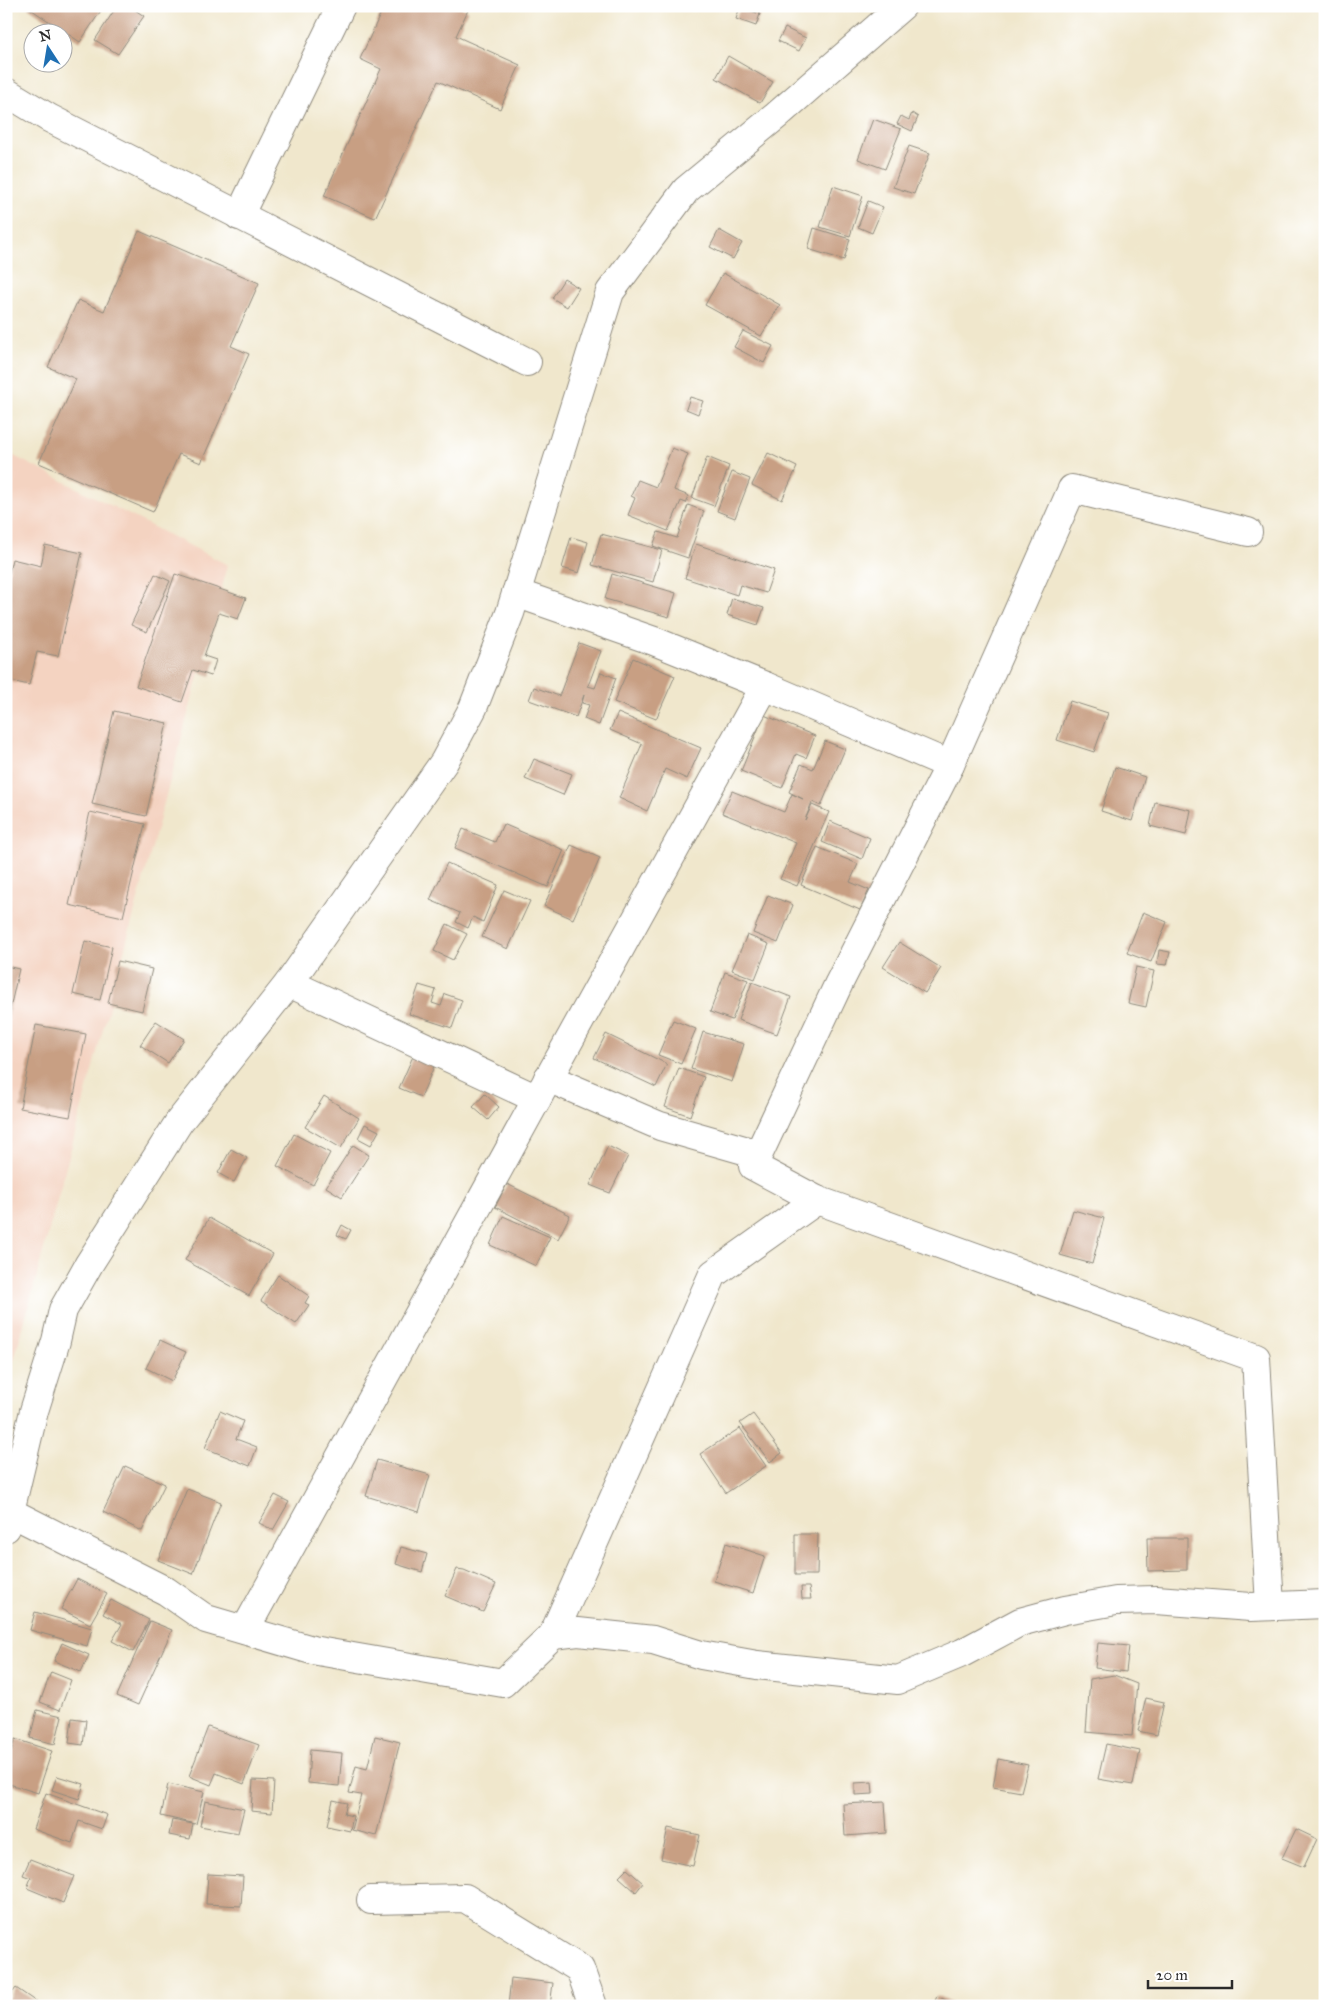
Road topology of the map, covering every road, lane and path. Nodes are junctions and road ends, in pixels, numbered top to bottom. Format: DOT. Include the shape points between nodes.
graph roads {
  1 [pos="341,6"];
  2 [pos="902,6"];
  3 [pos="8,98"];
  4 [pos="238,216"];
  5 [pos="527,362"];
  6 [pos="1248,532"];
  7 [pos="516,593"];
  8 [pos="765,686"];
  9 [pos="950,765"];
  10 [pos="289,983"];
  11 [pos="542,1088"];
  12 [pos="758,1154"];
  13 [pos="817,1200"];
  14 [pos="8,1520"];
  15 [pos="1325,1604"];
  16 [pos="1270,1606"];
  17 [pos="245,1630"];
  18 [pos="553,1635"];
  19 [pos="371,1900"];
  20 [pos="593,2006"];
  1 -- 4 [label="street"];
  2 -- 7 [label="street" via="686,190 610,292"];
  3 -- 4 [label="street"];
  4 -- 5 [label="street"];
  6 -- 9 [label="street" via="1072,489"];
  7 -- 8 [label="street" via="654,641"];
  7 -- 10 [label="street" via="473,708 444,762"];
  8 -- 9 [label="street"];
  8 -- 11 [label="street"];
  9 -- 12 [label="street" via="839,983"];
  10 -- 11 [label="street"];
  10 -- 14 [label="street" via="179,1122 63,1310"];
  11 -- 12 [label="street"];
  11 -- 17 [label="street"];
  12 -- 13 [label="street" via="753,1166"];
  13 -- 16 [label="street" via="1256,1358"];
  13 -- 18 [label="street" via="713,1274"];
  14 -- 17 [label="street" via="166,1590 206,1619"];
  15 -- 16 [label="street"];
  16 -- 18 [label="street" via="1156,1600 1116,1601 1065,1610 1020,1622 962,1653 898,1680 757,1665 701,1655 654,1640 578,1632"];
  17 -- 18 [label="street" via="312,1650 503,1684"];
  19 -- 20 [label="street" via="464,1898 580,1969"];
}
